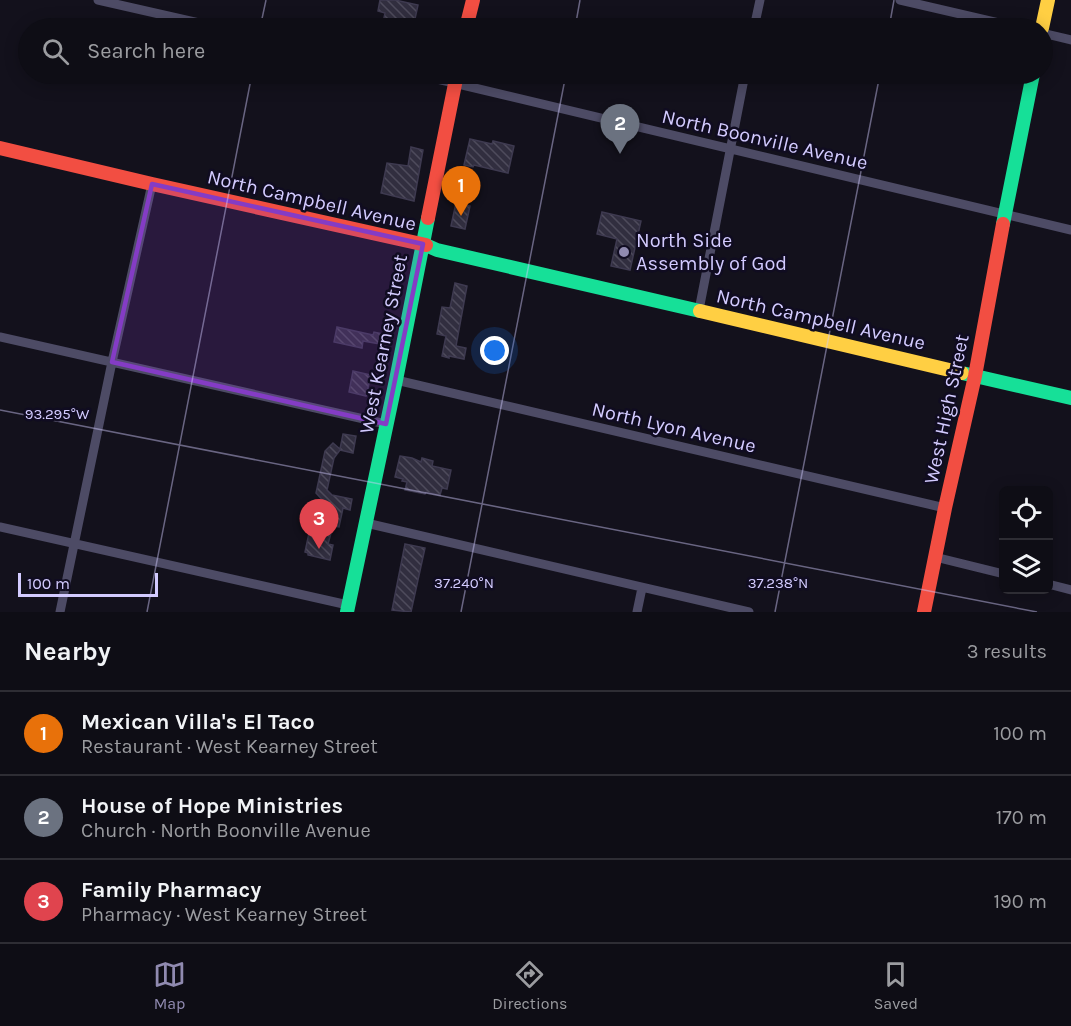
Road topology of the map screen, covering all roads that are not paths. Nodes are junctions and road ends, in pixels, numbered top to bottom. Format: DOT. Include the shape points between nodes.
graph roads {
  1 [pos="98,0"];
  2 [pos="472,0"];
  3 [pos="760,0"];
  4 [pos="900,0"];
  5 [pos="1048,0"];
  6 [pos="177,18"];
  7 [pos="468,18"];
  8 [pos="756,18"];
  9 [pos="978,18"];
  10 [pos="1044,18"];
  11 [pos="1053,36"];
  12 [pos="1071,40"];
  13 [pos="455,84"];
  14 [pos="479,84"];
  15 [pos="743,84"];
  16 [pos="1031,84"];
  17 [pos="0,148"];
  18 [pos="730,150"];
  19 [pos="152,184"];
  20 [pos="1004,214"];
  21 [pos="1071,230"];
  22 [pos="423,244"];
  23 [pos="699,310"];
  24 [pos="0,337"];
  25 [pos="112,362"];
  26 [pos="975,376"];
  27 [pos="396,380"];
  28 [pos="1071,398"];
  29 [pos="386,424"];
  30 [pos="945,508"];
  31 [pos="366,523"];
  32 [pos="0,527"];
  33 [pos="75,544"];
  34 [pos="935,557"];
  35 [pos="999,573"];
  36 [pos="1053,585"];
  37 [pos="642,588"];
  38 [pos="1071,590"];
  39 [pos="347,609"];
  40 [pos="60,612"];
  41 [pos="637,612"];
  42 [pos="749,612"];
  43 [pos="924,612"];
  1 -- 6 [label="street"];
  2 -- 7 [label="street"];
  3 -- 8 [label="street"];
  4 -- 9 [label="street"];
  5 -- 10 [label="street"];
  11 -- 12 [label="street"];
  13 -- 22 [label="street, West Kearney Street"];
  14 -- 18 [label="street, North Boonville Avenue"];
  15 -- 18 [label="street"];
  16 -- 20 [label="street, West High Street"];
  17 -- 19 [label="street, North Campbell Avenue"];
  18 -- 20 [label="street, North Boonville Avenue"];
  18 -- 23 [label="street"];
  19 -- 22 [label="street, North Campbell Avenue"];
  19 -- 25 [label="street"];
  20 -- 21 [label="street, North Boonville Avenue"];
  20 -- 26 [label="street, West High Street"];
  22 -- 23 [label="street, North Campbell Avenue"];
  22 -- 27 [label="street, West Kearney Street"];
  23 -- 26 [label="street, North Campbell Avenue"];
  24 -- 25 [label="street"];
  25 -- 29 [label="street"];
  25 -- 33 [label="street"];
  26 -- 28 [label="street, North Campbell Avenue"];
  26 -- 30 [label="street, West High Street"];
  27 -- 29 [label="street, West Kearney Street"];
  27 -- 30 [label="street, North Lyon Avenue"];
  29 -- 31 [label="street, West Kearney Street"];
  30 -- 34 [label="street, West High Street"];
  31 -- 37 [label="street"];
  31 -- 39 [label="street, West Kearney Street"];
  32 -- 33 [label="street"];
  33 -- 39 [label="street"];
  33 -- 40 [label="street"];
  34 -- 35 [label="street"];
  34 -- 43 [label="street, West High Street"];
  36 -- 38 [label="street"];
  37 -- 41 [label="street"];
  37 -- 42 [label="street"];
}
